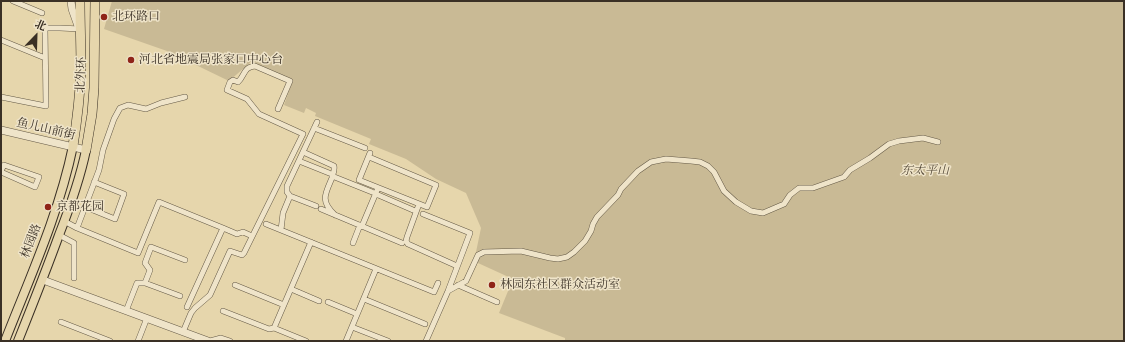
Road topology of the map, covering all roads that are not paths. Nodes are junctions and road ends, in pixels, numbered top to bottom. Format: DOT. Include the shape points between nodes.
graph roads {
  1 [pos="13,1"];
  2 [pos="72,1"];
  3 [pos="80,1"];
  4 [pos="95,1"];
  5 [pos="42,13"];
  6 [pos="80,30"];
  7 [pos="1,40"];
  8 [pos="45,58"];
  9 [pos="1,97"];
  10 [pos="185,97"];
  11 [pos="278,109"];
  12 [pos="317,122"];
  13 [pos="314,128"];
  14 [pos="1,130"];
  15 [pos="938,142"];
  16 [pos="73,146"];
  17 [pos="365,148"];
  18 [pos="86,150"];
  19 [pos="303,152"];
  20 [pos="299,161"];
  21 [pos="1,172"];
  22 [pos="330,174"];
  23 [pos="94,182"];
  24 [pos="378,188"];
  25 [pos="374,193"];
  26 [pos="290,196"];
  27 [pos="419,204"];
  28 [pos="88,208"];
  29 [pos="413,210"];
  30 [pos="423,214"];
  31 [pos="335,215"];
  32 [pos="64,221"];
  33 [pos="266,224"];
  34 [pos="361,226"];
  35 [pos="77,228"];
  36 [pos="223,228"];
  37 [pos="281,230"];
  38 [pos="59,235"];
  39 [pos="252,236"];
  40 [pos="311,242"];
  41 [pos="402,242"];
  42 [pos="352,243"];
  43 [pos="185,260"];
  44 [pos="457,266"];
  45 [pos="376,269"];
  46 [pos="74,278"];
  47 [pos="43,280"];
  48 [pos="145,283"];
  49 [pos="438,283"];
  50 [pos="235,285"];
  51 [pos="458,285"];
  52 [pos="291,289"];
  53 [pos="448,291"];
  54 [pos="180,296"];
  55 [pos="364,299"];
  56 [pos="319,301"];
  57 [pos="328,302"];
  58 [pos="497,302"];
  59 [pos="284,305"];
  60 [pos="188,307"];
  61 [pos="126,310"];
  62 [pos="222,311"];
  63 [pos="357,314"];
  64 [pos="147,318"];
  65 [pos="61,322"];
  66 [pos="425,324"];
  67 [pos="352,326"];
  68 [pos="274,328"];
  69 [pos="183,332"];
  70 [pos="193,338"];
  71 [pos="101,340"];
  72 [pos="303,340"];
  73 [pos="5,341"];
  74 [pos="18,341"];
  75 [pos="110,341"];
  76 [pos="138,341"];
  77 [pos="209,341"];
  78 [pos="230,341"];
  79 [pos="346,341"];
  80 [pos="388,341"];
  81 [pos="426,341"];
  1 -- 5 [label="street"];
  2 -- 6 [label="street" via="72,9"];
  3 -- 6 [label="highway, 北外环"];
  4 -- 18 [label="highway, 北外环" via="94,88"];
  6 -- 8 [label="street" via="45,28"];
  6 -- 16 [label="highway, 北外环" via="81,68"];
  7 -- 8 [label="street"];
  8 -- 9 [label="street" via="46,106"];
  10 -- 23 [label="street" via="146,109 128,105 120,108 102,150"];
  11 -- 39 [label="street" via="290,81 250,66 240,81 230,82 227,90 247,99 259,114 303,134"];
  12 -- 13 [label="street"];
  13 -- 17 [label="street"];
  13 -- 19 [label="street"];
  14 -- 16 [label="street, 鱼儿山前街"];
  15 -- 51 [label="street" via="923,138 889,144 850,170 844,178 814,188 799,188 784,204 763,213 751,211 736,202 724,191 714,172 700,162 666,159 651,162 638,171 621,189 597,217 585,241 567,257 550,258 522,251 484,252 478,255 466,281"];
  16 -- 18 [label="street, 鱼儿山前街"];
  16 -- 73 [label="main road, 林园路" via="46,237"];
  18 -- 32 [label="main road, 林园路"];
  19 -- 20 [label="street"];
  19 -- 22 [label="street" via="334,166 335,170"];
  20 -- 22 [label="street"];
  20 -- 26 [label="street" via="287,186"];
  21 -- 21 [label="street" via="4,165 39,177 35,187"];
  22 -- 25 [label="street"];
  22 -- 31 [label="street" via="325,202"];
  23 -- 28 [label="street" via="124,194 115,219"];
  23 -- 35 [label="street"];
  24 -- 25 [label="street"];
  24 -- 27 [label="street"];
  24 -- 27 [label="street" via="359,180 369,155 436,185 427,207"];
  25 -- 29 [label="street"];
  25 -- 34 [label="street"];
  26 -- 31 [label="street"];
  26 -- 37 [label="street" via="283,213"];
  27 -- 44 [label="street" via="406,241"];
  30 -- 44 [label="street" via="470,234"];
  31 -- 34 [label="street"];
  32 -- 35 [label="street"];
  32 -- 38 [label="main road, 林园路"];
  33 -- 37 [label="street"];
  34 -- 41 [label="street"];
  34 -- 42 [label="street"];
  35 -- 36 [label="street" via="138,253 159,202"];
  36 -- 39 [label="street" via="237,234 244,232"];
  36 -- 60 [label="street"];
  37 -- 40 [label="street"];
  38 -- 46 [label="street" via="74,243"];
  38 -- 47 [label="main road, 林园路"];
  39 -- 69 [label="street" via="242,255 230,251 210,295 191,313"];
  40 -- 45 [label="street"];
  40 -- 52 [label="street"];
  43 -- 48 [label="street" via="151,247 145,263 150,270"];
  44 -- 53 [label="street"];
  45 -- 49 [label="street" via="434,292"];
  45 -- 55 [label="street"];
  47 -- 61 [label="street"];
  47 -- 74 [label="main road, 林园路"];
  48 -- 54 [label="street"];
  48 -- 61 [label="street" via="137,283"];
  50 -- 59 [label="street"];
  51 -- 53 [label="street"];
  51 -- 58 [label="street"];
  52 -- 56 [label="street"];
  52 -- 59 [label="street"];
  53 -- 81 [label="street"];
  55 -- 63 [label="street"];
  55 -- 66 [label="street"];
  57 -- 63 [label="street"];
  59 -- 68 [label="street"];
  61 -- 64 [label="street"];
  62 -- 68 [label="street" via="269,329"];
  63 -- 67 [label="street"];
  64 -- 69 [label="street"];
  64 -- 76 [label="street"];
  65 -- 71 [label="street"];
  67 -- 79 [label="street"];
  67 -- 80 [label="street"];
  68 -- 72 [label="street"];
  69 -- 70 [label="street"];
  70 -- 77 [label="street"];
  71 -- 75 [label="street"];
  77 -- 78 [label="street" via="221,338"];
}
